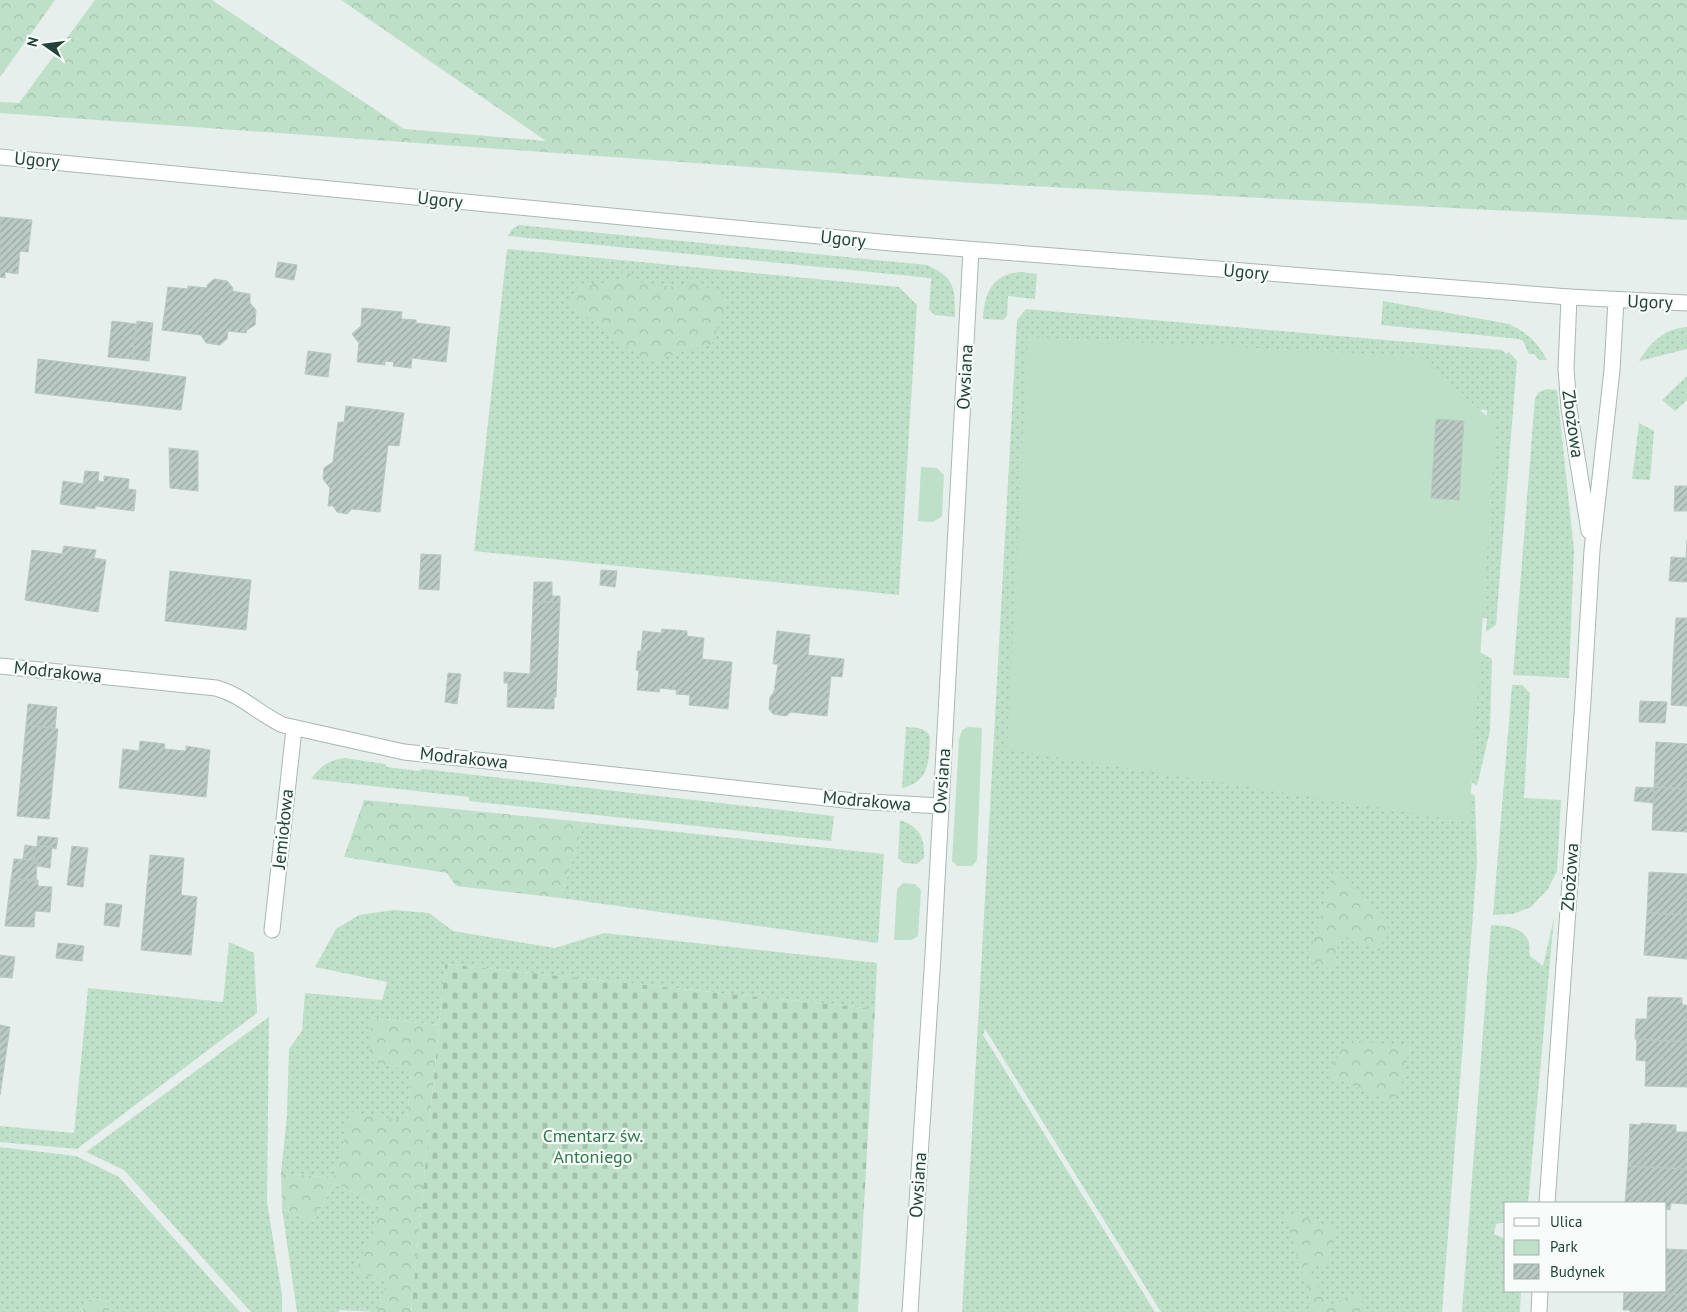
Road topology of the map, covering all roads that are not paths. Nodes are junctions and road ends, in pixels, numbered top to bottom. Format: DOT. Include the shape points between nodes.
graph roads {
  1 [pos="0,157"];
  2 [pos="971,250"];
  3 [pos="1569,297"];
  4 [pos="1616,300"];
  5 [pos="1687,303"];
  6 [pos="1592,550"];
  7 [pos="0,666"];
  8 [pos="294,729"];
  9 [pos="940,806"];
  10 [pos="272,930"];
  11 [pos="1547,1202"];
  12 [pos="1540,1292"];
  13 [pos="910,1312"];
  14 [pos="1539,1312"];
  1 -- 2 [label="street, Ugory"];
  2 -- 3 [label="street, Ugory"];
  2 -- 9 [label="street, Owsiana"];
  3 -- 4 [label="street, Ugory"];
  3 -- 6 [label="street, Zbożowa" via="1566,369 1569,408"];
  4 -- 5 [label="street, Ugory"];
  4 -- 6 [label="street, Zbożowa" via="1612,370"];
  6 -- 11 [label="street, Zbożowa"];
  7 -- 8 [label="street, Modrakowa" via="216,688 235,695 272,720"];
  8 -- 9 [label="street, Modrakowa" via="404,752 854,801"];
  8 -- 10 [label="street, Jemiołowa"];
  9 -- 13 [label="street, Owsiana"];
  12 -- 14 [label="street"];
}
